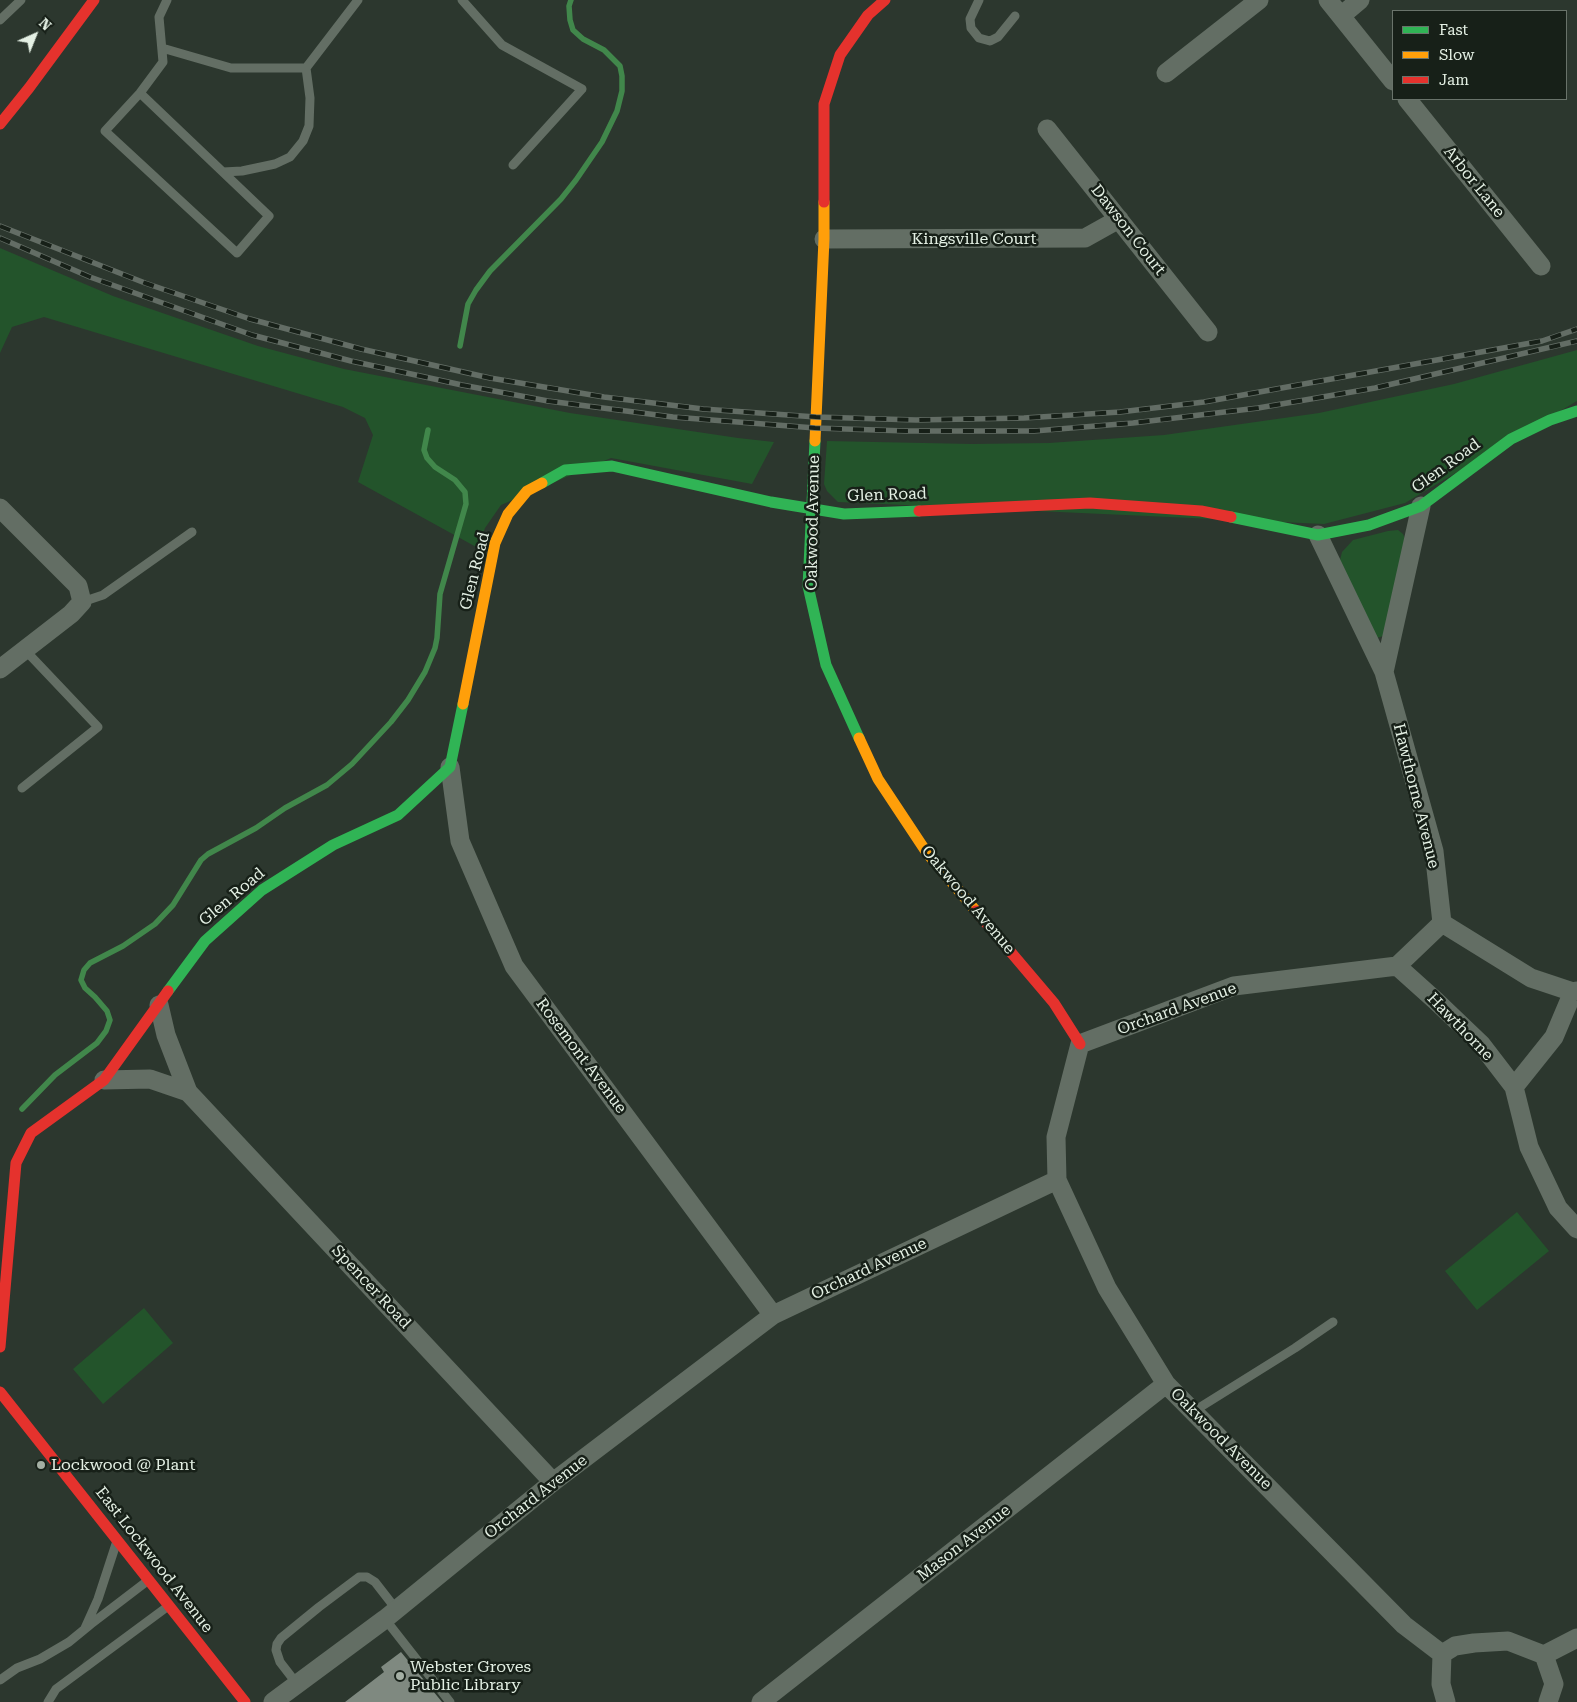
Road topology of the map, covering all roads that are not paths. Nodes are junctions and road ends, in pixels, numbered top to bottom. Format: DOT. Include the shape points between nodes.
graph roads {
  1 [pos="21,0"];
  2 [pos="94,0"];
  3 [pos="167,0"];
  4 [pos="358,0"];
  5 [pos="462,0"];
  6 [pos="885,0"];
  7 [pos="979,0"];
  8 [pos="1259,0"];
  9 [pos="1328,0"];
  10 [pos="1360,0"];
  11 [pos="1015,16"];
  12 [pos="1341,16"];
  13 [pos="0,20"];
  14 [pos="162,48"];
  15 [pos="306,68"];
  16 [pos="1166,74"];
  17 [pos="1392,80"];
  18 [pos="140,93"];
  19 [pos="1408,100"];
  20 [pos="0,124"];
  21 [pos="1047,129"];
  22 [pos="513,165"];
  23 [pos="223,172"];
  24 [pos="1119,219"];
  25 [pos="824,240"];
  26 [pos="1541,266"];
  27 [pos="1208,332"];
  28 [pos="1577,411"];
  29 [pos="1421,506"];
  30 [pos="0,508"];
  31 [pos="812,510"];
  32 [pos="192,532"];
  33 [pos="1318,534"];
  34 [pos="82,602"];
  35 [pos="24,650"];
  36 [pos="0,669"];
  37 [pos="1384,672"];
  38 [pos="450,768"];
  39 [pos="22,788"];
  40 [pos="1442,924"];
  41 [pos="1397,966"];
  42 [pos="1575,991"];
  43 [pos="159,1005"];
  44 [pos="1080,1044"];
  45 [pos="104,1080"];
  46 [pos="1514,1087"];
  47 [pos="188,1092"];
  48 [pos="1057,1180"];
  49 [pos="1577,1228"];
  50 [pos="773,1314"];
  51 [pos="1333,1322"];
  52 [pos="0,1347"];
  53 [pos="1166,1384"];
  54 [pos="0,1392"];
  55 [pos="1194,1411"];
  56 [pos="554,1482"];
  57 [pos="117,1540"];
  58 [pos="149,1580"];
  59 [pos="169,1605"];
  60 [pos="390,1614"];
  61 [pos="84,1630"];
  62 [pos="1577,1638"];
  63 [pos="1442,1654"];
  64 [pos="1544,1655"];
  65 [pos="0,1680"];
  66 [pos="297,1684"];
  67 [pos="48,1702"];
  68 [pos="245,1702"];
  69 [pos="273,1702"];
  70 [pos="450,1702"];
  71 [pos="761,1702"];
  72 [pos="1446,1702"];
  73 [pos="1548,1702"];
  1 -- 13 [label="lane"];
  2 -- 20 [label="street"];
  3 -- 14 [label="lane" via="159,17"];
  4 -- 15 [label="lane"];
  5 -- 22 [label="lane" via="502,45 582,89"];
  6 -- 25 [label="street, Oakwood Avenue" via="868,15 840,55 824,104"];
  7 -- 11 [label="lane" via="970,19 971,28 979,38 990,41 998,37"];
  8 -- 16 [label="street"];
  9 -- 12 [label="street"];
  10 -- 12 [label="street"];
  12 -- 17 [label="street"];
  14 -- 15 [label="lane" via="231,68"];
  14 -- 18 [label="lane" via="163,62"];
  15 -- 23 [label="lane" via="309,126 303,141 290,157 275,164"];
  18 -- 23 [label="lane"];
  18 -- 23 [label="lane" via="105,131 237,253 269,216"];
  19 -- 26 [label="street, Arbor Lane"];
  21 -- 24 [label="street, Dawson Court"];
  24 -- 25 [label="street, Kingsville Court" via="1084,238"];
  24 -- 27 [label="street, Dawson Court"];
  25 -- 31 [label="street, Oakwood Avenue"];
  28 -- 29 [label="street, Glen Road" via="1511,438"];
  29 -- 33 [label="street, Glen Road" via="1368,525"];
  29 -- 37 [label="street, Hawthorne Avenue"];
  30 -- 34 [label="street" via="78,586"];
  31 -- 33 [label="street, Glen Road" via="844,514 1090,503 1201,510"];
  31 -- 38 [label="street, Glen Road" via="612,466 565,470 528,491 508,514 495,543"];
  31 -- 44 [label="street, Oakwood Avenue" via="808,586 826,665 878,779 927,853 1054,1003"];
  32 -- 34 [label="lane" via="103,595"];
  33 -- 37 [label="street, Hawthorne Avenue"];
  34 -- 35 [label="street"];
  35 -- 36 [label="street"];
  35 -- 39 [label="lane" via="98,728"];
  37 -- 40 [label="street, Hawthorne Avenue" via="1434,851"];
  38 -- 43 [label="street, Glen Road" via="398,815 333,844 262,890 205,940"];
  38 -- 50 [label="street, Rosemont Avenue" via="460,842 514,966"];
  40 -- 41 [label="street"];
  40 -- 42 [label="street" via="1531,978"];
  41 -- 44 [label="street, Orchard Avenue" via="1234,986"];
  41 -- 46 [label="street, Hawthorne" via="1480,1044"];
  42 -- 46 [label="street" via="1554,1037"];
  43 -- 45 [label="street, Glen Road"];
  43 -- 47 [label="street, Spencer Road" via="166,1035"];
  44 -- 48 [label="street" via="1056,1137"];
  45 -- 47 [label="street, Spencer Road" via="150,1079"];
  45 -- 52 [label="street, Glen Road" via="31,1133 16,1163"];
  46 -- 49 [label="street, Hawthorne" via="1529,1147 1558,1208"];
  47 -- 56 [label="street, Spencer Road"];
  48 -- 50 [label="street, Orchard Avenue"];
  48 -- 53 [label="street, Oakwood Avenue" via="1107,1288"];
  50 -- 56 [label="street, Orchard Avenue"];
  51 -- 55 [label="lane"];
  53 -- 55 [label="street, Oakwood Avenue"];
  53 -- 71 [label="street, Mason Avenue"];
  54 -- 57 [label="street, East Lockwood Avenue"];
  55 -- 63 [label="street, Oakwood Avenue" via="1404,1625"];
  56 -- 60 [label="street, Orchard Avenue"];
  57 -- 58 [label="street, East Lockwood Avenue"];
  57 -- 61 [label="lane"];
  58 -- 59 [label="street, East Lockwood Avenue"];
  58 -- 61 [label="lane"];
  59 -- 67 [label="lane" via="56,1689"];
  59 -- 68 [label="street, East Lockwood Avenue"];
  60 -- 66 [label="street, Orchard Avenue"];
  60 -- 66 [label="lane" via="375,1582 367,1577 358,1577 277,1644 280,1662"];
  60 -- 70 [label="lane"];
  61 -- 65 [label="lane" via="69,1642"];
  62 -- 64 [label="street"];
  63 -- 64 [label="street" via="1455,1646 1508,1641"];
  63 -- 72 [label="street" via="1441,1684"];
  64 -- 73 [label="street" via="1554,1684"];
  66 -- 69 [label="street, Orchard Avenue"];
}
